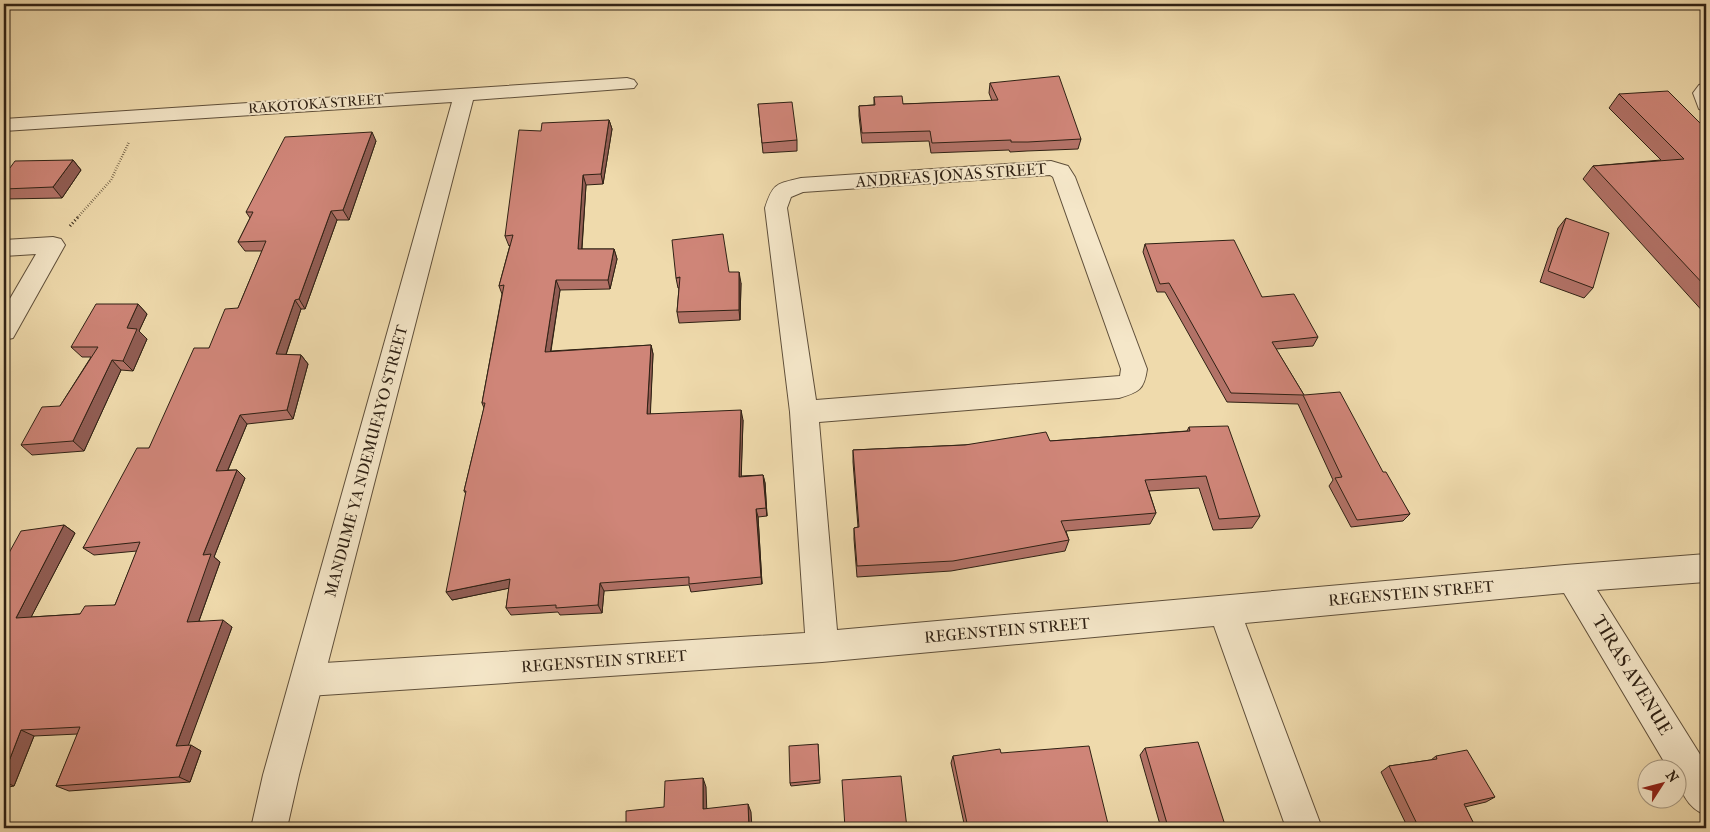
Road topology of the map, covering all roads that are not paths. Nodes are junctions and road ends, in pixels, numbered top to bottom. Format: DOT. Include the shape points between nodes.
graph roads {
  1 [pos="627,84"];
  2 [pos="1706,89"];
  3 [pos="464,94"];
  4 [pos="1706,105"];
  5 [pos="4,124"];
  6 [pos="4,248"];
  7 [pos="4,331"];
  8 [pos="804,412"];
  9 [pos="1706,568"];
  10 [pos="1573,579"];
  11 [pos="1224,610"];
  12 [pos="822,647"];
  13 [pos="308,680"];
  14 [pos="1706,797"];
  15 [pos="269,828"];
  16 [pos="1304,828"];
  1 -- 3 [label="street, RAKOTOKA STREET"];
  2 -- 4 [label="street" via="1703,93"];
  3 -- 5 [label="street, RAKOTOKA STREET"];
  3 -- 13 [label="street, MANDUME YA NDEMUFAYO STREET"];
  6 -- 7 [label="street" via="52,244"];
  8 -- 8 [label="street, ANDREAS JONAS STREET" via="776,208 782,192 801,185 1051,168 1060,171 1134,369 1132,382 1119,388"];
  8 -- 12 [label="street, ANDREAS JONAS STREET"];
  9 -- 10 [label="street, REGENSTEIN STREET"];
  10 -- 11 [label="street, REGENSTEIN STREET"];
  10 -- 14 [label="street, TIRAS AVENUE"];
  11 -- 12 [label="street, REGENSTEIN STREET"];
  11 -- 16 [label="street"];
  12 -- 13 [label="street, REGENSTEIN STREET"];
  13 -- 15 [label="street, MANDUME YA NDEMUFAYO STREET"];
}
